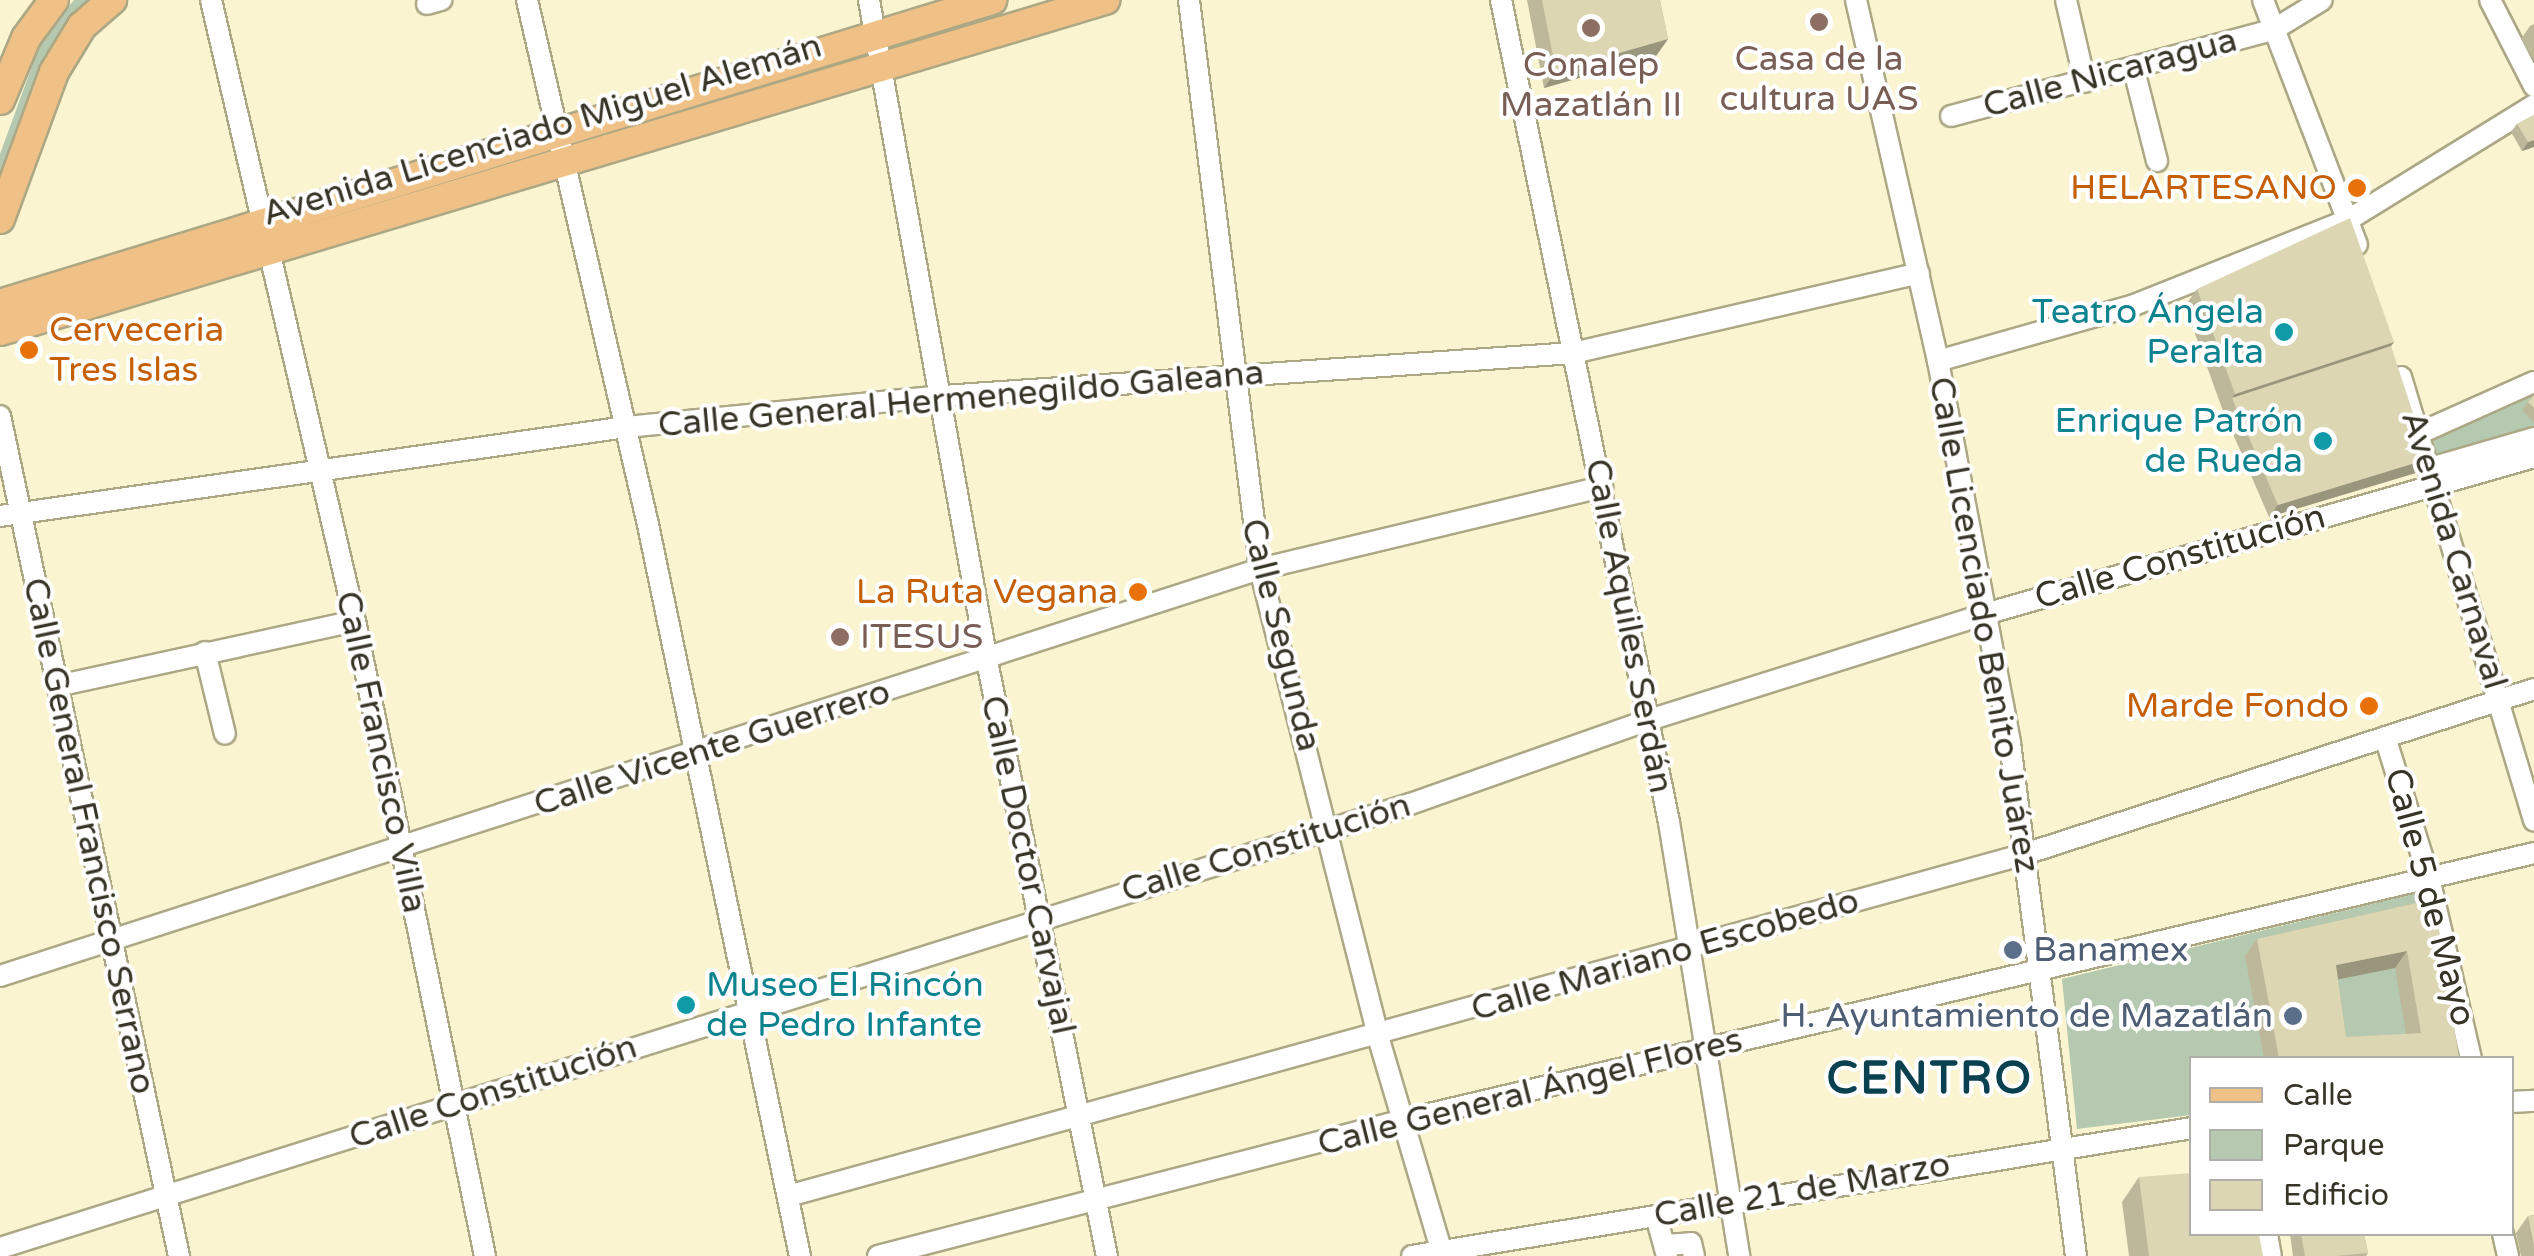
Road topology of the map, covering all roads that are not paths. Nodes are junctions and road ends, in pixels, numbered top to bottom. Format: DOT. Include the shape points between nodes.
graph roads {
  1 [pos="54,0"];
  2 [pos="112,0"];
  3 [pos="211,0"];
  4 [pos="527,0"];
  5 [pos="868,0"];
  6 [pos="992,0"];
  7 [pos="1106,0"];
  8 [pos="1188,0"];
  9 [pos="1501,0"];
  10 [pos="1856,0"];
  11 [pos="2066,0"];
  12 [pos="2263,0"];
  13 [pos="2322,0"];
  14 [pos="2490,0"];
  15 [pos="2273,30"];
  16 [pos="874,33"];
  17 [pos="881,69"];
  18 [pos="2134,70"];
  19 [pos="2086,82"];
  20 [pos="2534,86"];
  21 [pos="0,100"];
  22 [pos="2534,105"];
  23 [pos="1950,116"];
  24 [pos="560,127"];
  25 [pos="2157,161"];
  26 [pos="568,162"];
  27 [pos="411,173"];
  28 [pos="419,205"];
  29 [pos="264,218"];
  30 [pos="0,219"];
  31 [pos="2348,220"];
  32 [pos="272,250"];
  33 [pos="1918,273"];
  34 [pos="2366,273"];
  35 [pos="0,304"];
  36 [pos="0,331"];
  37 [pos="1572,353"];
  38 [pos="1938,362"];
  39 [pos="2396,362"];
  40 [pos="1233,376"];
  41 [pos="2534,382"];
  42 [pos="942,396"];
  43 [pos="0,416"];
  44 [pos="626,426"];
  45 [pos="2420,432"];
  46 [pos="2534,438"];
  47 [pos="2534,458"];
  48 [pos="320,475"];
  49 [pos="2432,475"];
  50 [pos="1602,487"];
  51 [pos="11,515"];
  52 [pos="1260,569"];
  53 [pos="1985,614"];
  54 [pos="355,622"];
  55 [pos="205,652"];
  56 [pos="987,661"];
  57 [pos="57,686"];
  58 [pos="2534,689"];
  59 [pos="2499,699"];
  60 [pos="1646,721"];
  61 [pos="224,734"];
  62 [pos="2385,737"];
  63 [pos="696,754"];
  64 [pos="2534,821"];
  65 [pos="1330,829"];
  66 [pos="401,845"];
  67 [pos="2534,853"];
  68 [pos="2025,854"];
  69 [pos="2429,878"];
  70 [pos="1040,918"];
  71 [pos="112,940"];
  72 [pos="1690,949"];
  73 [pos="2042,967"];
  74 [pos="0,976"];
  75 [pos="752,1010"];
  76 [pos="1377,1033"];
  77 [pos="1707,1048"];
  78 [pos="2472,1056"];
  79 [pos="452,1105"];
  80 [pos="1080,1114"];
  81 [pos="1404,1120"];
  82 [pos="2189,1128"];
  83 [pos="2064,1144"];
  84 [pos="788,1196"];
  85 [pos="165,1197"];
  86 [pos="1096,1202"];
  87 [pos="1730,1202"];
  88 [pos="1656,1216"];
  89 [pos="0,1248"];
  90 [pos="1666,1251"];
  91 [pos="1443,1253"];
  92 [pos="179,1256"];
  93 [pos="485,1256"];
  94 [pos="800,1256"];
  95 [pos="878,1256"];
  96 [pos="1108,1256"];
  97 [pos="1412,1256"];
  98 [pos="1694,1256"];
  99 [pos="1739,1256"];
  100 [pos="2076,1256"];
  1 -- 21 [label="main road" via="26,38"];
  2 -- 30 [label="main road" via="82,26 54,72"];
  3 -- 29 [label="street, Calle Francisco Villa"];
  4 -- 24 [label="street"];
  5 -- 16 [label="street, Calle Doctor Carvajal"];
  6 -- 16 [label="main road, Avenida Licenciado Miguel Alemán"];
  7 -- 17 [label="main road, Avenida Licenciado Miguel Alemán"];
  8 -- 40 [label="street, Calle Segunda"];
  9 -- 37 [label="street, Calle Aquiles Serdán"];
  10 -- 33 [label="street, Calle Licenciado Benito Juárez"];
  11 -- 19 [label="street"];
  12 -- 15 [label="street"];
  13 -- 15 [label="street, Calle Nicaragua"];
  14 -- 20 [label="street"];
  15 -- 18 [label="street, Calle Nicaragua"];
  15 -- 31 [label="street"];
  16 -- 17 [label="street, Calle Doctor Carvajal"];
  16 -- 24 [label="main road, Avenida Licenciado Miguel Alemán"];
  17 -- 26 [label="main road, Avenida Licenciado Miguel Alemán"];
  17 -- 42 [label="street, Calle Doctor Carvajal"];
  18 -- 19 [label="street, Calle Nicaragua"];
  18 -- 25 [label="street"];
  19 -- 23 [label="street, Calle Nicaragua"];
  22 -- 31 [label="street"];
  24 -- 26 [label="street"];
  24 -- 27 [label="main road, Avenida Licenciado Miguel Alemán"];
  26 -- 28 [label="main road, Avenida Licenciado Miguel Alemán"];
  26 -- 44 [label="street"];
  27 -- 28 [label="main road"];
  27 -- 29 [label="main road, Avenida Licenciado Miguel Alemán"];
  28 -- 32 [label="main road, Avenida Licenciado Miguel Alemán"];
  29 -- 32 [label="street, Calle Francisco Villa"];
  29 -- 35 [label="main road, Avenida Licenciado Miguel Alemán"];
  31 -- 34 [label="street"];
  31 -- 38 [label="street" via="2134,305"];
  32 -- 36 [label="main road, Avenida Licenciado Miguel Alemán"];
  32 -- 48 [label="street, Calle Francisco Villa"];
  33 -- 37 [label="street, Calle General Hermenegildo Galeana"];
  33 -- 38 [label="street, Calle Licenciado Benito Juárez"];
  37 -- 40 [label="street, Calle General Hermenegildo Galeana"];
  37 -- 50 [label="street, Calle Aquiles Serdán"];
  38 -- 53 [label="street, Calle Licenciado Benito Juárez"];
  39 -- 45 [label="street, Avenida Carnaval"];
  40 -- 42 [label="street, Calle General Hermenegildo Galeana"];
  40 -- 52 [label="street, Calle Segunda"];
  41 -- 45 [label="street"];
  42 -- 44 [label="street, Calle General Hermenegildo Galeana"];
  42 -- 56 [label="street, Calle Doctor Carvajal"];
  43 -- 51 [label="street, Calle General Francisco Serrano"];
  44 -- 48 [label="street, Calle General Hermenegildo Galeana"];
  44 -- 63 [label="street"];
  45 -- 49 [label="street, Avenida Carnaval"];
  46 -- 49 [label="street"];
  47 -- 49 [label="street, Calle Constitución"];
  48 -- 51 [label="street, Calle General Hermenegildo Galeana"];
  48 -- 54 [label="street, Calle Francisco Villa"];
  49 -- 53 [label="street, Calle Constitución"];
  49 -- 59 [label="street, Avenida Carnaval"];
  50 -- 52 [label="street, Calle Vicente Guerrero"];
  50 -- 60 [label="street, Calle Aquiles Serdán"];
  51 -- 57 [label="street, Calle General Francisco Serrano"];
  52 -- 56 [label="street, Calle Vicente Guerrero"];
  52 -- 65 [label="street, Calle Segunda"];
  53 -- 60 [label="street, Calle Constitución"];
  53 -- 68 [label="street, Calle Licenciado Benito Juárez"];
  54 -- 55 [label="street"];
  54 -- 66 [label="street, Calle Francisco Villa"];
  55 -- 57 [label="street"];
  55 -- 61 [label="street"];
  56 -- 63 [label="street, Calle Vicente Guerrero"];
  56 -- 70 [label="street, Calle Doctor Carvajal"];
  57 -- 71 [label="street, Calle General Francisco Serrano"];
  58 -- 59 [label="street, Calle Mariano Escobedo"];
  59 -- 62 [label="street, Calle Mariano Escobedo"];
  59 -- 64 [label="street, Avenida Carnaval"];
  60 -- 65 [label="street, Calle Constitución"];
  60 -- 72 [label="street, Calle Aquiles Serdán"];
  62 -- 68 [label="street, Calle Mariano Escobedo"];
  62 -- 69 [label="street, Calle 5 de Mayo"];
  63 -- 66 [label="street, Calle Vicente Guerrero"];
  63 -- 75 [label="street"];
  65 -- 70 [label="street, Calle Constitución"];
  65 -- 76 [label="street, Calle Segunda"];
  66 -- 71 [label="street, Calle Vicente Guerrero"];
  66 -- 79 [label="street, Calle Francisco Villa"];
  67 -- 69 [label="street, Calle General Ángel Flores"];
  68 -- 72 [label="street, Calle Mariano Escobedo"];
  68 -- 73 [label="street, Calle Licenciado Benito Juárez"];
  69 -- 73 [label="street, Calle General Ángel Flores"];
  69 -- 78 [label="street, Calle 5 de Mayo"];
  70 -- 75 [label="street, Calle Constitución"];
  70 -- 80 [label="street, Calle Doctor Carvajal"];
  71 -- 74 [label="street, Calle Vicente Guerrero"];
  71 -- 85 [label="street, Calle General Francisco Serrano"];
  72 -- 76 [label="street, Calle Mariano Escobedo"];
  72 -- 77 [label="street, Calle Aquiles Serdán"];
  73 -- 77 [label="street, Calle General Ángel Flores"];
  73 -- 83 [label="street, Calle Licenciado Benito Juárez"];
  75 -- 79 [label="street, Calle Constitución"];
  75 -- 84 [label="street"];
  76 -- 80 [label="street, Calle Mariano Escobedo"];
  76 -- 81 [label="street, Calle Segunda"];
  77 -- 81 [label="street, Calle General Ángel Flores"];
  77 -- 87 [label="street, Calle Aquiles Serdán"];
  79 -- 85 [label="street, Calle Constitución"];
  79 -- 93 [label="street, Calle Francisco Villa"];
  80 -- 84 [label="street, Calle Mariano Escobedo"];
  80 -- 86 [label="street, Calle Doctor Carvajal"];
  81 -- 86 [label="street, Calle General Ángel Flores"];
  81 -- 91 [label="street, Calle Segunda"];
  82 -- 83 [label="street, Calle 21 de Marzo"];
  83 -- 87 [label="street, Calle 21 de Marzo"];
  83 -- 100 [label="street, Calle Licenciado Benito Juárez"];
  84 -- 94 [label="street"];
  85 -- 89 [label="street, Calle Constitución"];
  85 -- 92 [label="street, Calle General Francisco Serrano"];
  86 -- 95 [label="street, Calle General Ángel Flores"];
  86 -- 96 [label="street, Calle Doctor Carvajal"];
  87 -- 88 [label="street, Calle 21 de Marzo"];
  87 -- 99 [label="street, Calle Aquiles Serdán"];
  88 -- 90 [label="street"];
  88 -- 91 [label="street, Calle 21 de Marzo"];
  90 -- 98 [label="street" via="1690,1243"];
  91 -- 97 [label="street, Calle 21 de Marzo"];
}
